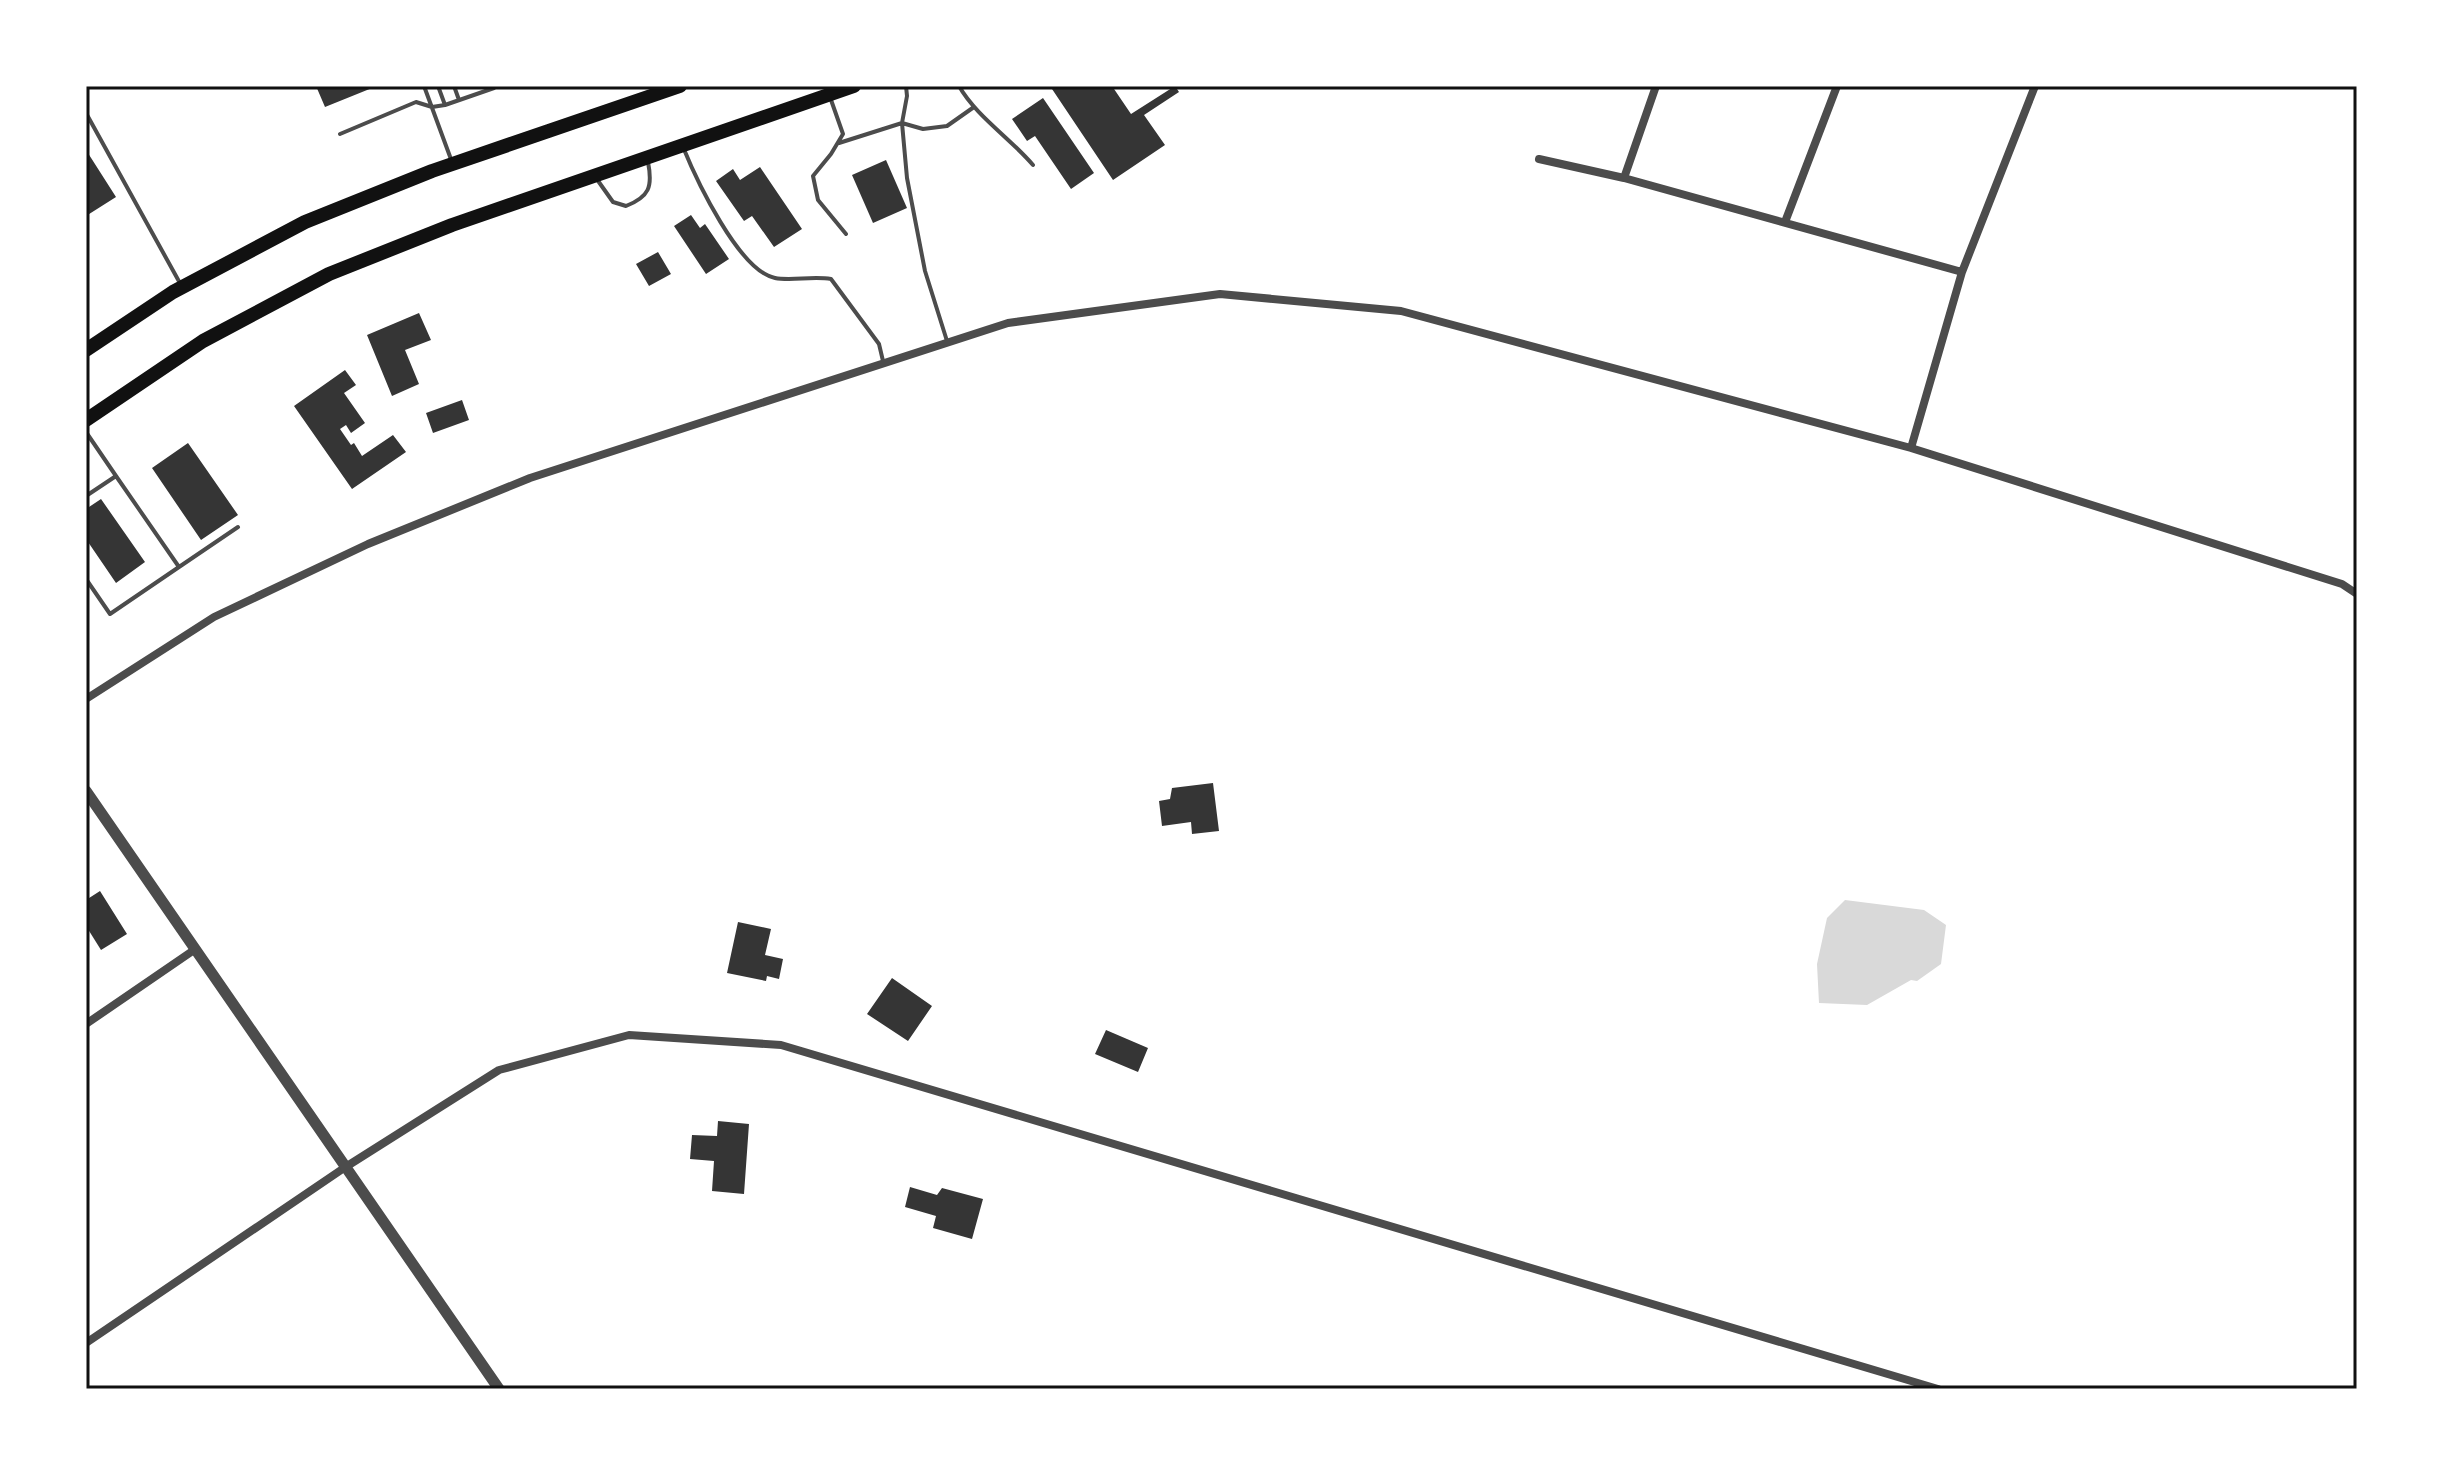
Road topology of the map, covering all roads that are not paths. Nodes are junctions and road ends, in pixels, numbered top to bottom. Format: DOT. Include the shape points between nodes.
graph roads {
  1 [pos="424,86"];
  2 [pos="438,86"];
  3 [pos="454,86"];
  4 [pos="475,86"];
  5 [pos="493,86"];
  6 [pos="680,86"];
  7 [pos="854,86"];
  8 [pos="906,86"];
  9 [pos="959,86"];
  10 [pos="1656,86"];
  11 [pos="1837,86"];
  12 [pos="2035,86"];
  13 [pos="826,91"];
  14 [pos="478,94"];
  15 [pos="459,100"];
  16 [pos="445,105"];
  17 [pos="432,107"];
  18 [pos="974,107"];
  19 [pos="86,113"];
  20 [pos="902,123"];
  21 [pos="340,134"];
  22 [pos="837,144"];
  23 [pos="683,146"];
  24 [pos="647,158"];
  25 [pos="1539,159"];
  26 [pos="453,164"];
  27 [pos="1033,165"];
  28 [pos="595,176"];
  29 [pos="1624,178"];
  30 [pos="1785,222"];
  31 [pos="846,234"];
  32 [pos="1962,272"];
  33 [pos="182,287"];
  34 [pos="947,343"];
  35 [pos="86,350"];
  36 [pos="884,364"];
  37 [pos="86,420"];
  38 [pos="86,432"];
  39 [pos="1911,448"];
  40 [pos="116,476"];
  41 [pos="86,496"];
  42 [pos="238,527"];
  43 [pos="179,567"];
  44 [pos="86,579"];
  45 [pos="2357,594"];
  46 [pos="86,699"];
  47 [pos="86,791"];
  48 [pos="194,950"];
  49 [pos="86,1024"];
  50 [pos="344,1168"];
  51 [pos="86,1343"];
  52 [pos="498,1388"];
  53 [pos="1938,1389"];
  1 -- 17 [label="lane"];
  2 -- 16 [label="lane"];
  3 -- 15 [label="lane"];
  4 -- 14 [label="lane"];
  5 -- 14 [label="lane"];
  6 -- 26 [label="main road"];
  7 -- 13 [label="main road"];
  8 -- 20 [label="lane"];
  9 -- 18 [label="lane"];
  10 -- 29 [label="street"];
  11 -- 30 [label="street"];
  12 -- 32 [label="street"];
  13 -- 22 [label="lane" via="843,134"];
  13 -- 23 [label="main road"];
  14 -- 15 [label="lane"];
  15 -- 16 [label="lane"];
  16 -- 17 [label="lane"];
  17 -- 21 [label="lane" via="416,102"];
  17 -- 26 [label="lane"];
  18 -- 20 [label="lane" via="947,126 923,129"];
  18 -- 27 [label="lane"];
  19 -- 33 [label="lane"];
  20 -- 22 [label="lane"];
  20 -- 34 [label="lane" via="925,271"];
  22 -- 31 [label="lane" via="813,176 818,200"];
  23 -- 24 [label="main road"];
  23 -- 36 [label="lane" via="696,179 742,255 773,278 831,279 879,344"];
  24 -- 28 [label="main road"];
  24 -- 28 [label="lane" via="648,192 626,206 613,202"];
  25 -- 29 [label="street"];
  26 -- 33 [label="main road" via="305,222"];
  28 -- 37 [label="main road" via="329,274 203,341"];
  29 -- 30 [label="street"];
  30 -- 32 [label="street"];
  32 -- 39 [label="street"];
  33 -- 35 [label="main road"];
  34 -- 36 [label="street"];
  34 -- 39 [label="street" via="1008,323 1220,294 1401,311"];
  36 -- 46 [label="street" via="530,478 368,544 214,617"];
  38 -- 40 [label="lane"];
  39 -- 45 [label="street" via="2327,579"];
  40 -- 41 [label="lane"];
  40 -- 43 [label="lane"];
  42 -- 43 [label="lane"];
  43 -- 44 [label="lane" via="110,614"];
  47 -- 48 [label="street"];
  48 -- 49 [label="street"];
  48 -- 50 [label="street"];
  50 -- 51 [label="street"];
  50 -- 52 [label="street"];
  50 -- 53 [label="street" via="499,1070 629,1035 781,1045"];
}
